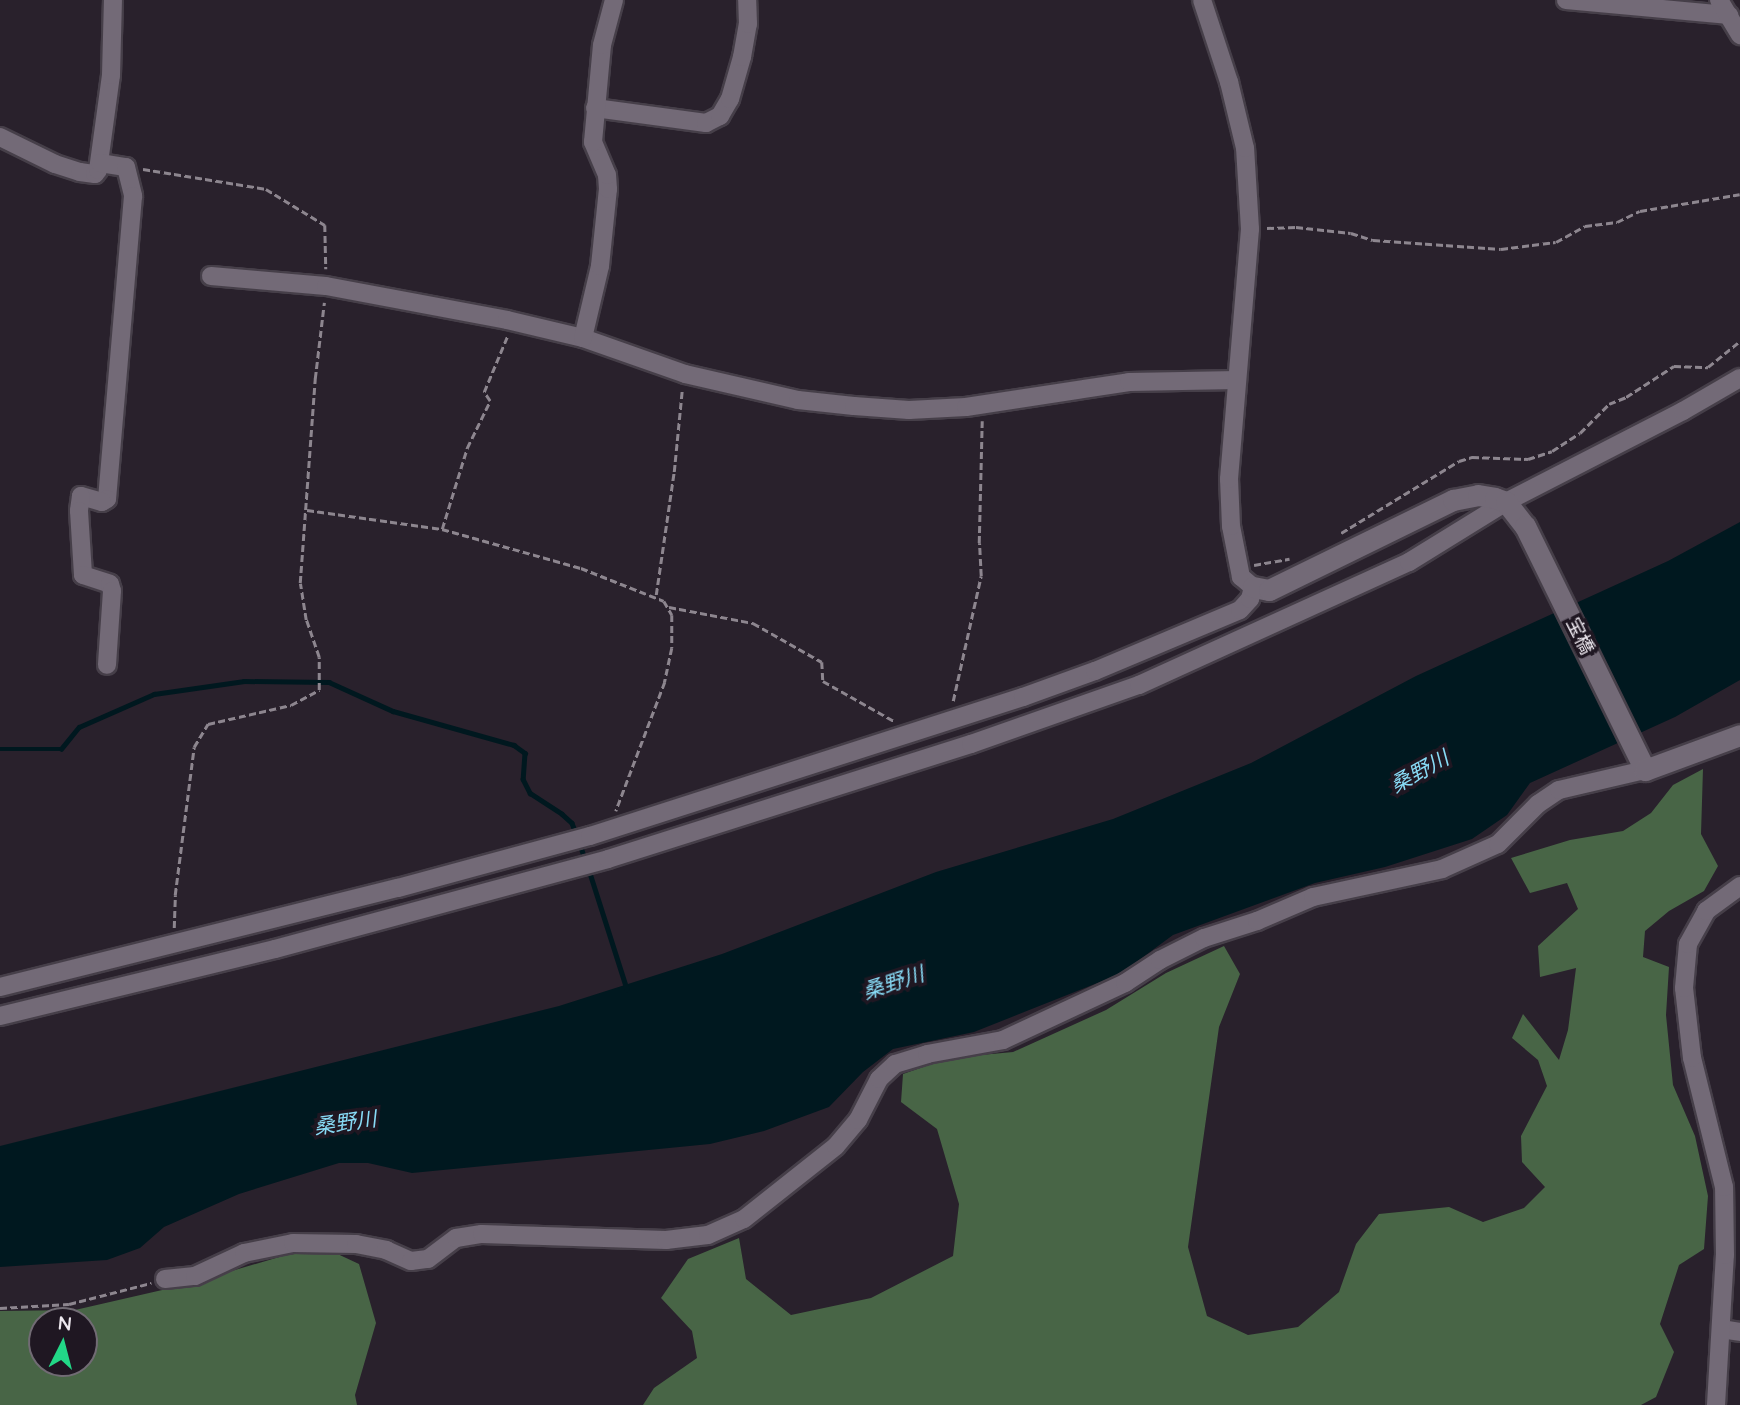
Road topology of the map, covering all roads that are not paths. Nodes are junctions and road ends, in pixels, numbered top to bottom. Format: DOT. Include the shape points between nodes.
graph roads {
  1 [pos="113,0"];
  2 [pos="614,0"];
  3 [pos="747,0"];
  4 [pos="1202,0"];
  5 [pos="1566,0"];
  6 [pos="1724,7"];
  7 [pos="1740,36"];
  8 [pos="595,108"];
  9 [pos="0,137"];
  10 [pos="100,163"];
  11 [pos="211,276"];
  12 [pos="583,338"];
  13 [pos="1740,378"];
  14 [pos="1237,380"];
  15 [pos="1506,502"];
  16 [pos="1253,587"];
  17 [pos="107,665"];
  18 [pos="1740,735"];
  19 [pos="1645,769"];
  20 [pos="1740,886"];
  21 [pos="0,986"];
  22 [pos="0,1016"];
  23 [pos="165,1279"];
  24 [pos="1721,1329"];
  25 [pos="1740,1332"];
  26 [pos="1716,1405"];
  1 -- 10 [label="street" via="111,75"];
  2 -- 8 [label="street"];
  3 -- 8 [label="street" via="742,57 720,117 706,123"];
  4 -- 14 [label="street" via="1245,148 1250,229"];
  5 -- 6 [label="street"];
  6 -- 7 [label="street"];
  8 -- 12 [label="street" via="593,142 608,189 600,266"];
  9 -- 10 [label="street" via="80,172 95,174"];
  10 -- 17 [label="street" via="126,167 133,196 107,499 102,502 82,496 79,510 83,575 110,584 113,591"];
  11 -- 12 [label="street" via="326,286"];
  12 -- 14 [label="street" via="685,374 798,400 909,410 966,407 1129,382"];
  13 -- 15 [label="street"];
  14 -- 16 [label="street" via="1229,479 1231,526 1241,577"];
  15 -- 16 [label="street" via="1478,495 1453,500 1269,590"];
  15 -- 19 [label="street, 宝橋" via="1525,526"];
  15 -- 22 [label="street" via="1409,562 1139,684 971,744 608,859 275,949"];
  16 -- 21 [label="street" via="1251,599 1240,610 1095,671 616,828 398,888"];
  18 -- 19 [label="street"];
  19 -- 23 [label="street" via="1559,790 1538,804 1499,844 1442,869 1313,897 1205,938 1125,983 1003,1040 895,1064 879,1079 858,1120 836,1146 744,1219 708,1235 666,1240 482,1234 456,1238 428,1259 411,1261 356,1244 293,1243 244,1253 195,1276"];
  20 -- 24 [label="street" via="1706,911 1688,944 1684,988 1692,1058 1724,1187"];
  24 -- 25 [label="street"];
  24 -- 26 [label="street"];
}
